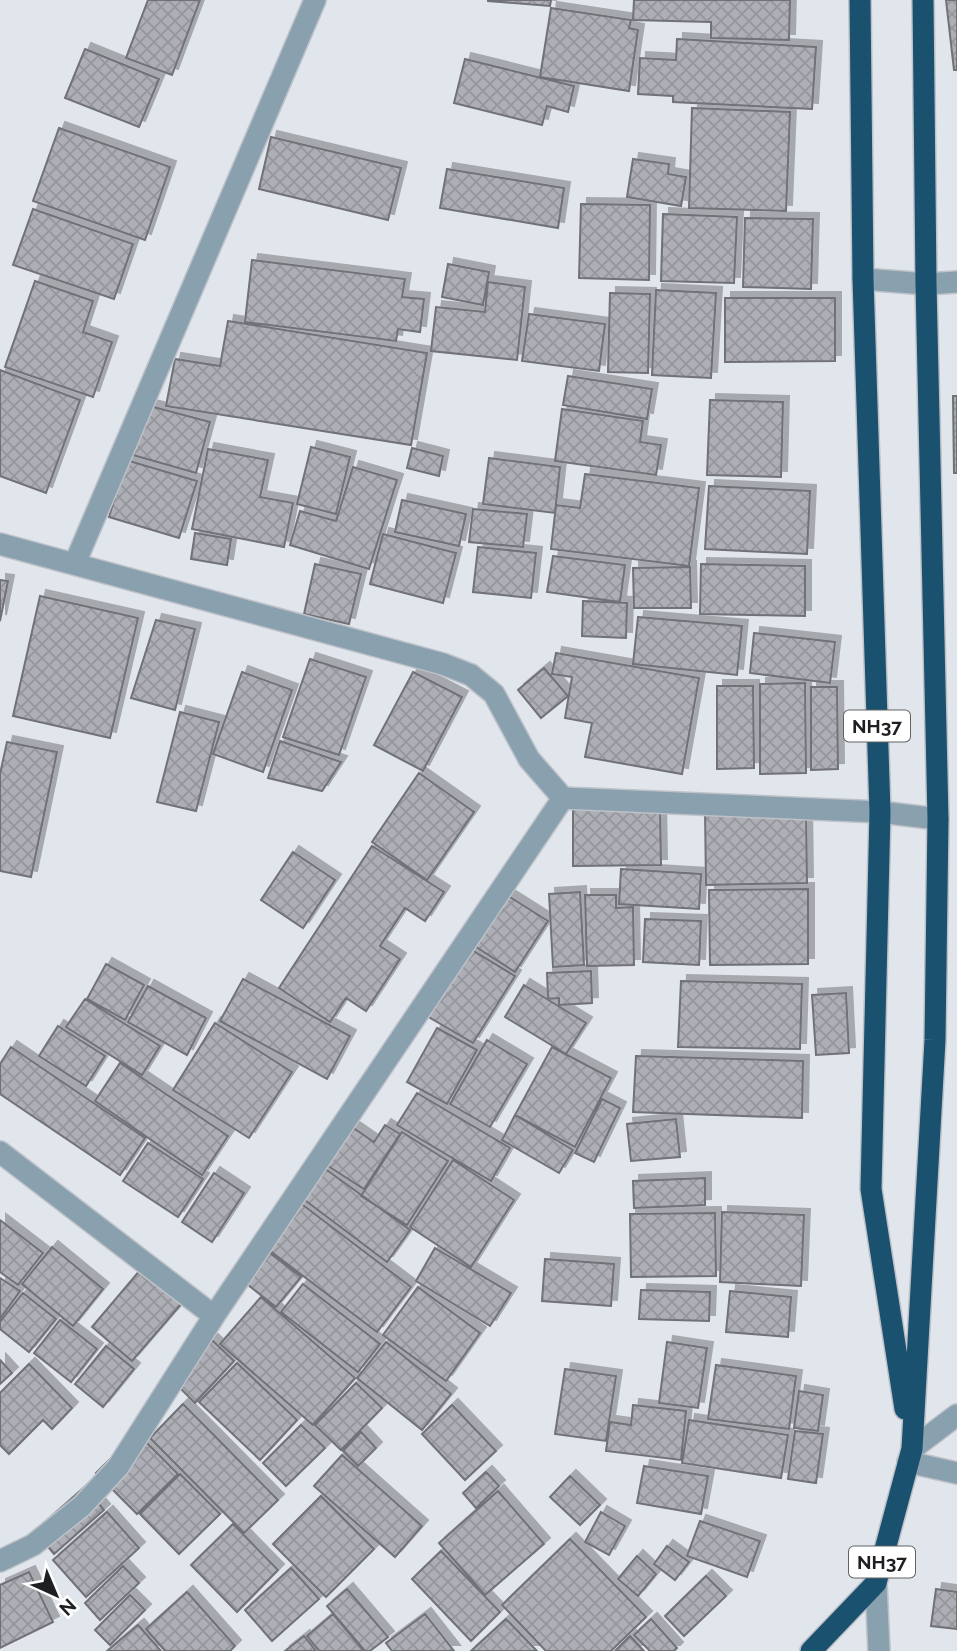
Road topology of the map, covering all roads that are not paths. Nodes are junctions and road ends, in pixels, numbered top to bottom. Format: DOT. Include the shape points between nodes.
graph roads {
  1 [pos="315,0"];
  2 [pos="860,0"];
  3 [pos="923,0"];
  4 [pos="863,279"];
  5 [pos="957,282"];
  6 [pos="926,284"];
  7 [pos="0,544"];
  8 [pos="75,564"];
  9 [pos="563,798"];
  10 [pos="880,812"];
  11 [pos="938,819"];
  12 [pos="0,1152"];
  13 [pos="214,1316"];
  14 [pos="957,1415"];
  15 [pos="910,1456"];
  16 [pos="957,1473"];
  17 [pos="0,1561"];
  18 [pos="876,1583"];
  19 [pos="811,1651"];
  20 [pos="878,1651"];
  1 -- 8 [label="street"];
  2 -- 4 [label="highway, NH37"];
  3 -- 6 [label="highway, NH37"];
  4 -- 6 [label="street"];
  4 -- 10 [label="highway, NH37"];
  5 -- 6 [label="street"];
  6 -- 11 [label="highway, NH37"];
  7 -- 8 [label="street"];
  8 -- 9 [label="street" via="471,675 494,694 529,759"];
  9 -- 10 [label="street"];
  9 -- 13 [label="street"];
  10 -- 11 [label="street"];
  10 -- 15 [label="highway, NH37" via="871,1189"];
  11 -- 15 [label="highway, NH37" via="935,1040"];
  12 -- 13 [label="street"];
  13 -- 17 [label="street" via="118,1467 62,1522 33,1545"];
  14 -- 15 [label="street"];
  15 -- 16 [label="street"];
  15 -- 18 [label="highway, NH37"];
  18 -- 19 [label="highway, NH37"];
  18 -- 20 [label="street"];
}
